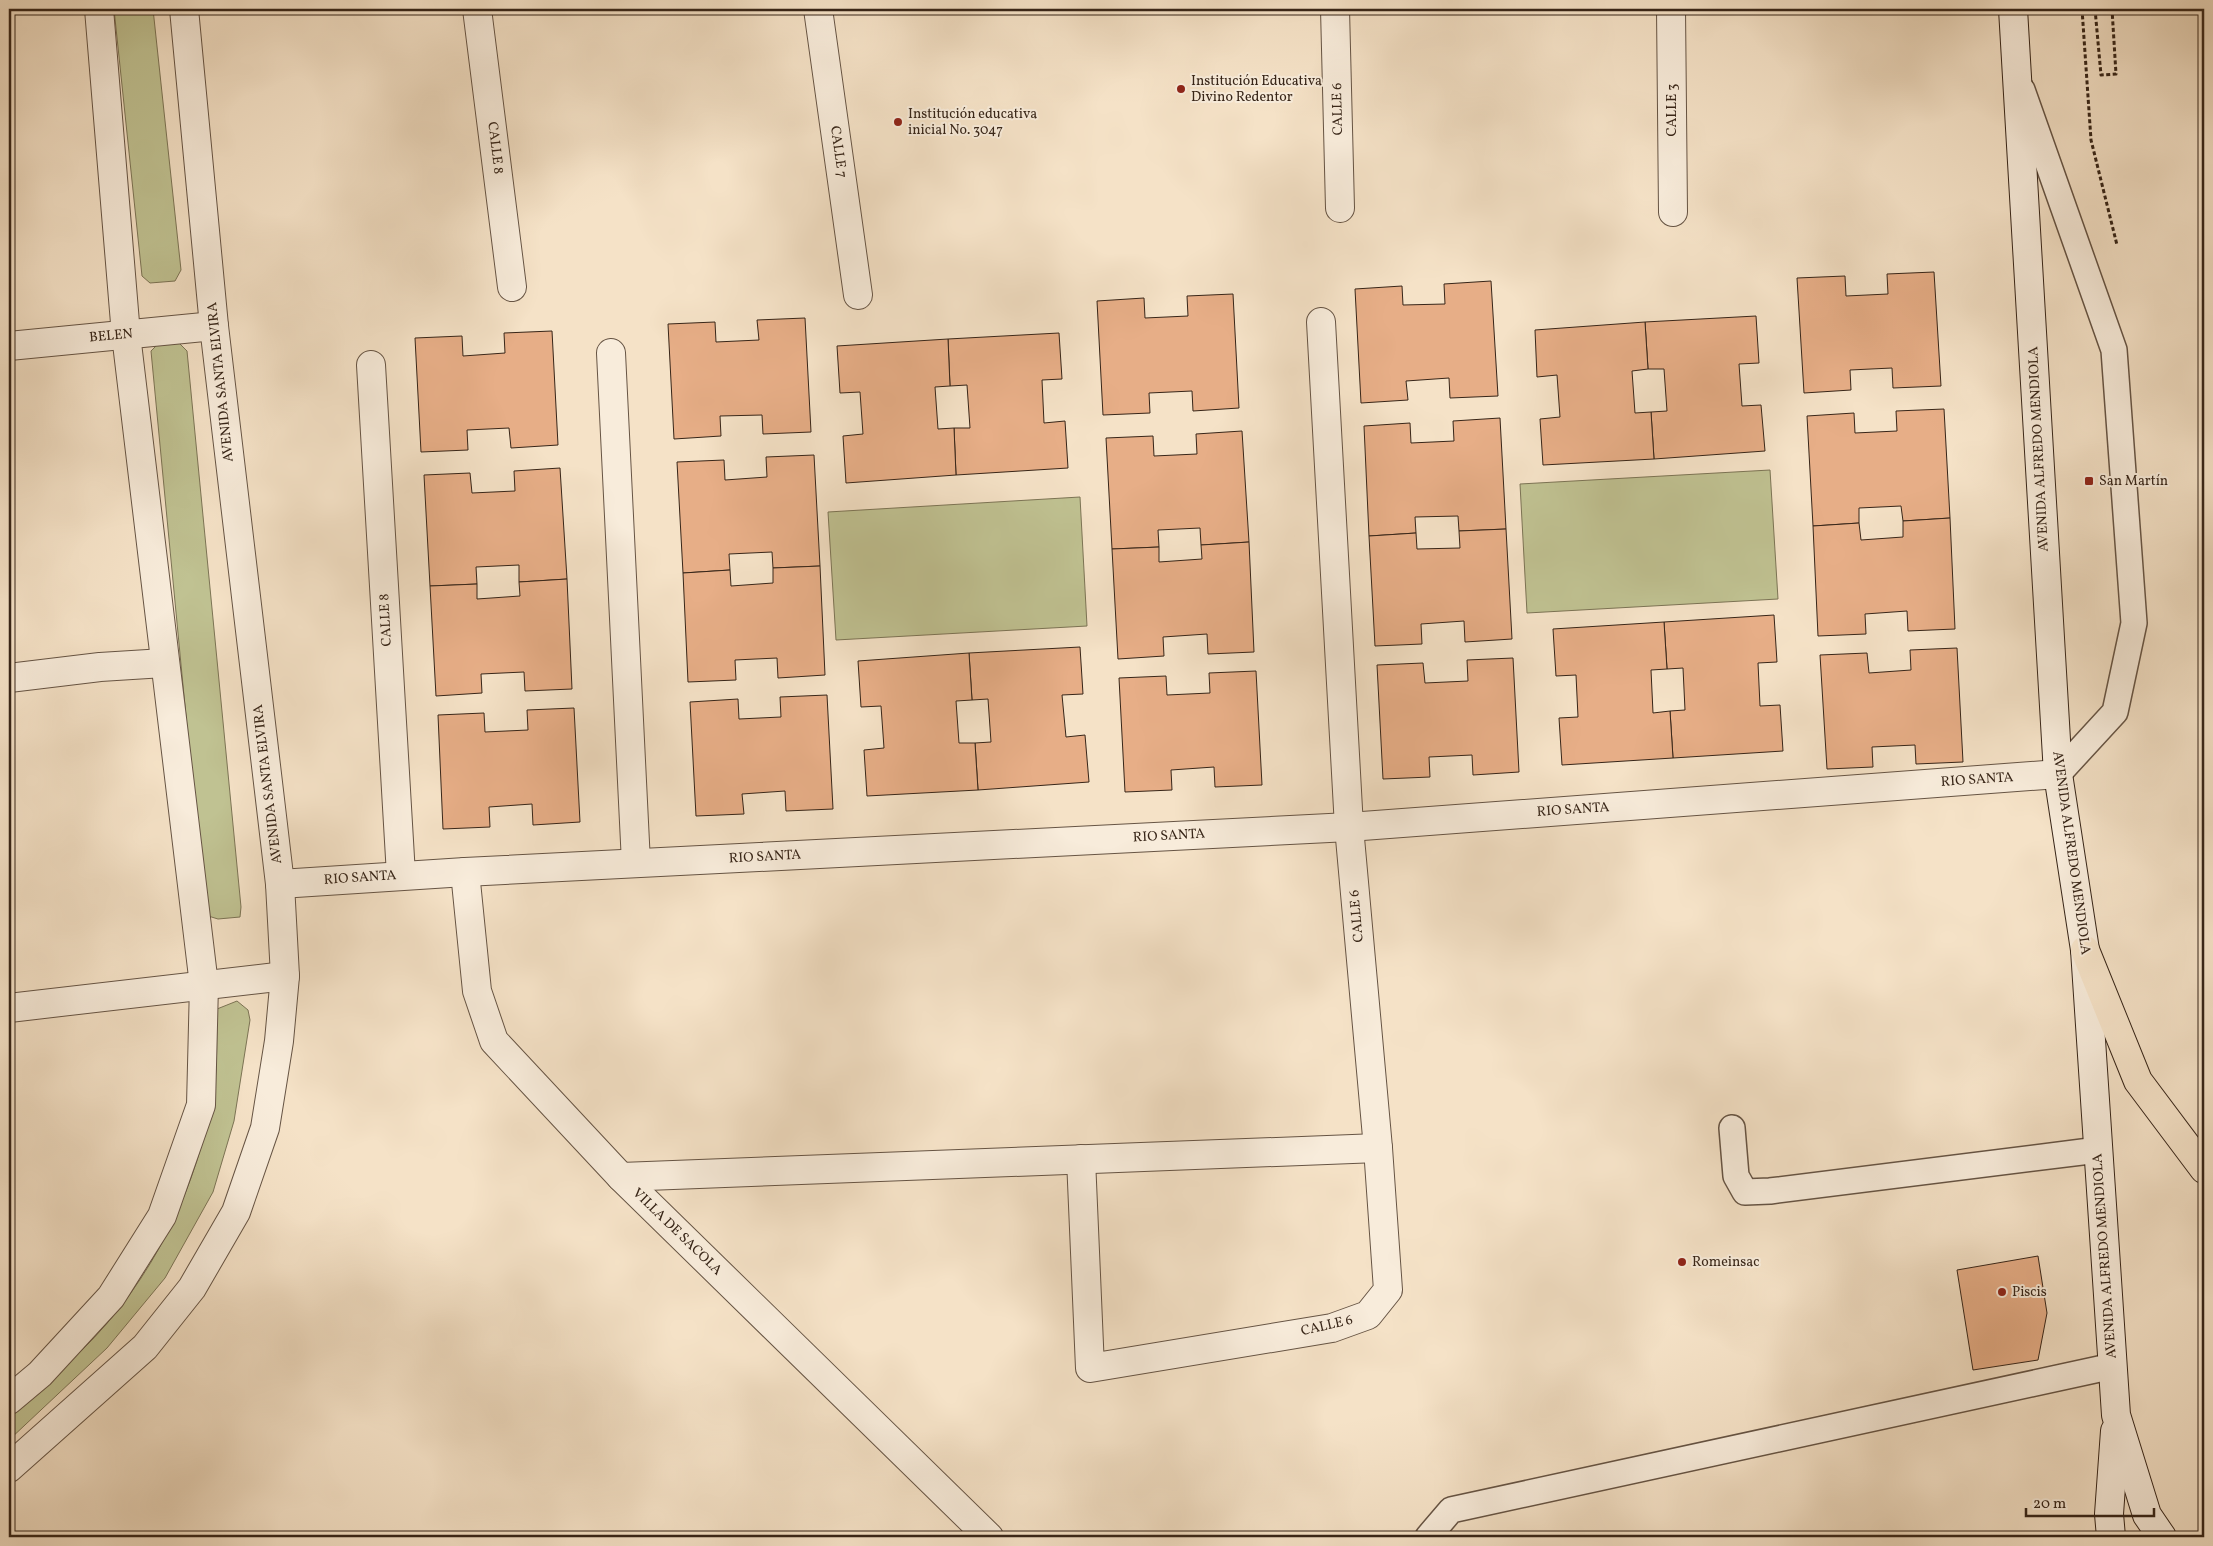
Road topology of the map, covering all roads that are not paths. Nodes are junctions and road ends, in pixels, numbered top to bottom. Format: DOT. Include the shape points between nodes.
graph roads {
  1 [pos="99,9"];
  2 [pos="184,9"];
  3 [pos="477,9"];
  4 [pos="818,9"];
  5 [pos="1335,9"];
  6 [pos="1671,9"];
  7 [pos="2013,9"];
  8 [pos="2017,76"];
  9 [pos="1340,208"];
  10 [pos="1673,212"];
  11 [pos="512,287"];
  12 [pos="858,294"];
  13 [pos="1321,322"];
  14 [pos="214,326"];
  15 [pos="126,335"];
  16 [pos="9,346"];
  17 [pos="611,353"];
  18 [pos="371,366"];
  19 [pos="164,663"];
  20 [pos="9,678"];
  21 [pos="2058,774"];
  22 [pos="1349,827"];
  23 [pos="636,863"];
  24 [pos="466,872"];
  25 [pos="401,875"];
  26 [pos="280,884"];
  27 [pos="2085,950"];
  28 [pos="285,976"];
  29 [pos="204,985"];
  30 [pos="9,1008"];
  31 [pos="1732,1128"];
  32 [pos="1378,1148"];
  33 [pos="2098,1150"];
  34 [pos="1081,1159"];
  35 [pos="2204,1169"];
  36 [pos="621,1177"];
  37 [pos="2113,1366"];
  38 [pos="9,1400"];
  39 [pos="2116,1415"];
  40 [pos="9,1468"];
  41 [pos="990,1537"];
  42 [pos="1428,1537"];
  43 [pos="2111,1537"];
  44 [pos="2162,1537"];
  1 -- 15 [label="street"];
  2 -- 14 [label="street, AVENIDA SANTA ELVIRA"];
  3 -- 11 [label="street, CALLE 8"];
  4 -- 12 [label="street, CALLE 7"];
  5 -- 9 [label="street, CALLE 6"];
  6 -- 10 [label="street, CALLE 3"];
  7 -- 8 [label="street, AVENIDA ALFREDO MENDIOLA"];
  8 -- 21 [label="street, AVENIDA ALFREDO MENDIOLA"];
  8 -- 21 [label="lane" via="2114,350 2134,623 2115,712"];
  13 -- 22 [label="street, CALLE 6"];
  14 -- 15 [label="street, BELEN"];
  14 -- 26 [label="street, AVENIDA SANTA ELVIRA"];
  15 -- 16 [label="street, BELEN"];
  15 -- 19 [label="street"];
  17 -- 23 [label="street"];
  18 -- 25 [label="street, CALLE 8"];
  19 -- 20 [label="street"];
  19 -- 29 [label="street"];
  21 -- 22 [label="street, RIO SANTA"];
  21 -- 27 [label="street, AVENIDA ALFREDO MENDIOLA"];
  22 -- 23 [label="street, RIO SANTA"];
  22 -- 32 [label="street, CALLE 6"];
  23 -- 24 [label="street, RIO SANTA"];
  24 -- 25 [label="street, RIO SANTA"];
  24 -- 36 [label="street, VILLA DE SACOLA" via="477,991 494,1042"];
  25 -- 26 [label="street, RIO SANTA"];
  26 -- 28 [label="street, AVENIDA SANTA ELVIRA"];
  27 -- 33 [label="street, AVENIDA ALFREDO MENDIOLA"];
  27 -- 35 [label="highway" via="2138,1081"];
  28 -- 29 [label="street"];
  28 -- 40 [label="street, AVENIDA SANTA ELVIRA" via="279,1041 265,1128 236,1212 192,1288 145,1347"];
  29 -- 30 [label="street"];
  29 -- 38 [label="street" via="200,1105 162,1216 111,1297 40,1374"];
  31 -- 33 [label="lane" via="1736,1176 1745,1192"];
  32 -- 34 [label="street"];
  32 -- 34 [label="street, CALLE 6" via="1388,1290 1368,1316 1332,1328 1090,1368"];
  33 -- 37 [label="street, AVENIDA ALFREDO MENDIOLA"];
  34 -- 36 [label="street"];
  36 -- 41 [label="street, VILLA DE SACOLA"];
  37 -- 39 [label="street, AVENIDA ALFREDO MENDIOLA"];
  37 -- 42 [label="lane" via="1451,1510"];
  39 -- 43 [label="street" via="2109,1514"];
  39 -- 44 [label="street, AVENIDA ALFREDO MENDIOLA" via="2147,1516"];
}
